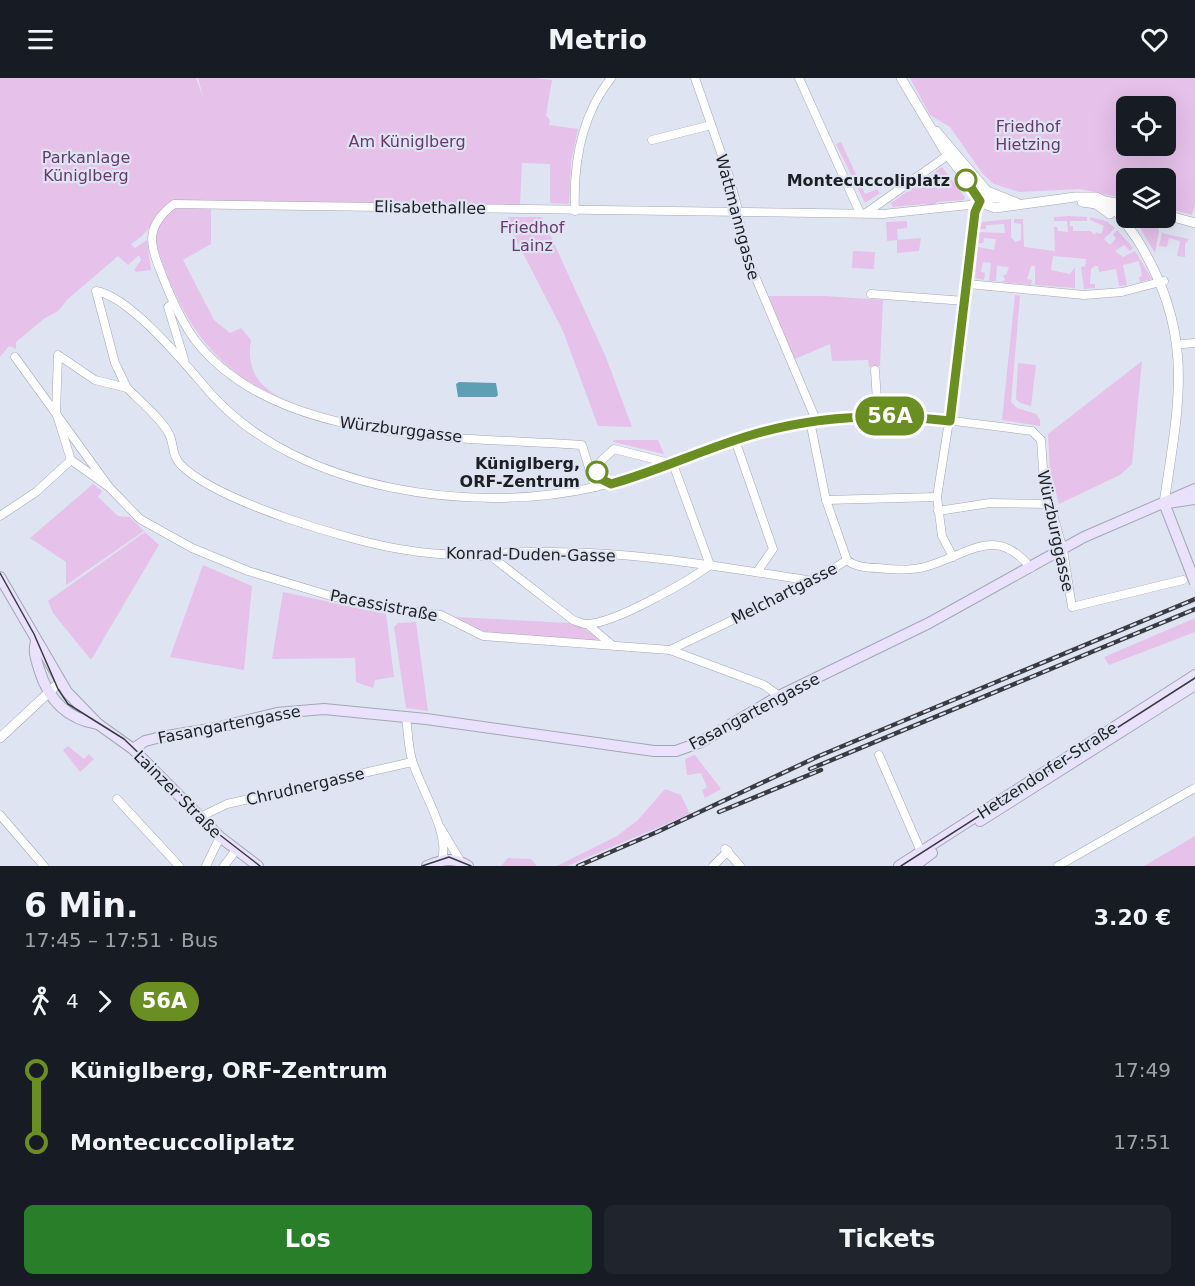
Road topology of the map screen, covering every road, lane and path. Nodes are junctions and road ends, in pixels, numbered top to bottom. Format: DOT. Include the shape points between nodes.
graph roads {
  1 [pos="611,78"];
  2 [pos="695,78"];
  3 [pos="799,78"];
  4 [pos="901,78"];
  5 [pos="711,125"];
  6 [pos="652,140"];
  7 [pos="951,153"];
  8 [pos="978,182"];
  9 [pos="1003,199"];
  10 [pos="1056,200"];
  11 [pos="980,201"];
  12 [pos="174,204"];
  13 [pos="1018,204"];
  14 [pos="1116,208"];
  15 [pos="1116,210"];
  16 [pos="575,211"];
  17 [pos="737,213"];
  18 [pos="863,213"];
  19 [pos="1176,218"];
  20 [pos="1195,223"];
  21 [pos="1131,228"];
  22 [pos="1164,281"];
  23 [pos="968,284"];
  24 [pos="871,294"];
  25 [pos="965,301"];
  26 [pos="173,303"];
  27 [pos="1195,343"];
  28 [pos="1184,344"];
  29 [pos="15,357"];
  30 [pos="184,360"];
  31 [pos="875,370"];
  32 [pos="127,388"];
  33 [pos="56,412"];
  34 [pos="878,416"];
  35 [pos="813,421"];
  36 [pos="950,421"];
  37 [pos="735,440"];
  38 [pos="71,460"];
  39 [pos="673,464"];
  40 [pos="611,484"];
  41 [pos="109,487"];
  42 [pos="595,488"];
  43 [pos="1195,489"];
  44 [pos="937,497"];
  45 [pos="1195,499"];
  46 [pos="826,501"];
  47 [pos="1164,503"];
  48 [pos="1050,504"];
  49 [pos="938,511"];
  50 [pos="0,516"];
  51 [pos="1063,550"];
  52 [pos="492,557"];
  53 [pos="953,557"];
  54 [pos="847,560"];
  55 [pos="710,566"];
  56 [pos="1031,568"];
  57 [pos="757,572"];
  58 [pos="0,577"];
  59 [pos="1183,580"];
  60 [pos="814,581"];
  61 [pos="1195,582"];
  62 [pos="587,624"];
  63 [pos="36,641"];
  64 [pos="613,646"];
  65 [pos="670,650"];
  66 [pos="1195,675"];
  67 [pos="60,682"];
  68 [pos="1195,685"];
  69 [pos="48,694"];
  70 [pos="779,696"];
  71 [pos="406,717"];
  72 [pos="98,723"];
  73 [pos="0,738"];
  74 [pos="133,749"];
  75 [pos="879,755"];
  76 [pos="412,762"];
  77 [pos="1195,788"];
  78 [pos="117,799"];
  79 [pos="0,815"];
  80 [pos="200,817"];
  81 [pos="435,819"];
  82 [pos="220,837"];
  83 [pos="236,850"];
  84 [pos="922,855"];
  85 [pos="442,860"];
  86 [pos="465,864"];
  87 [pos="44,866"];
  88 [pos="179,866"];
  89 [pos="206,866"];
  90 [pos="224,866"];
  91 [pos="258,866"];
  92 [pos="427,866"];
  93 [pos="713,866"];
  94 [pos="740,866"];
  95 [pos="899,866"];
  96 [pos="914,866"];
  97 [pos="1058,866"];
  1 -- 16 [label="street" via="594,107 580,145"];
  2 -- 5 [label="street, Wattmanngasse"];
  3 -- 18 [label="street"];
  4 -- 7 [label="street" via="923,118"];
  5 -- 6 [label="street"];
  5 -- 17 [label="street, Wattmanngasse"];
  7 -- 8 [label="street"];
  7 -- 11 [label="street"];
  7 -- 18 [label="street"];
  8 -- 9 [label="street"];
  8 -- 11 [label="street"];
  9 -- 11 [label="street"];
  9 -- 13 [label="street"];
  10 -- 13 [label="street"];
  10 -- 14 [label="street" via="1086,197 1103,200"];
  10 -- 15 [label="street"];
  11 -- 13 [label="street" via="994,208"];
  11 -- 18 [label="street" via="953,207"];
  11 -- 23 [label="street" via="975,212"];
  12 -- 16 [label="street, Elisabethallee"];
  12 -- 26 [label="street, Würzburggasse" via="153,226 152,236"];
  16 -- 17 [label="street, Elisabethallee"];
  17 -- 18 [label="street, Elisabethallee"];
  17 -- 35 [label="street, Wattmanngasse" via="744,250"];
  19 -- 20 [label="street"];
  21 -- 22 [label="street"];
  22 -- 23 [label="street" via="1122,292 1084,295"];
  22 -- 28 [label="street" via="1179,318"];
  23 -- 25 [label="street"];
  24 -- 25 [label="street"];
  25 -- 36 [label="street"];
  26 -- 30 [label="street" via="168,307"];
  26 -- 42 [label="street, Würzburggasse" via="195,339 216,363 246,387 283,406 337,423 582,445"];
  27 -- 28 [label="street"];
  28 -- 47 [label="street" via="1183,396"];
  29 -- 33 [label="street, Pacassistraße"];
  30 -- 32 [label="street" via="123,305 96,291 112,354"];
  30 -- 42 [label="street" via="212,395 252,430 293,455 348,476 402,489 483,497"];
  31 -- 34 [label="street"];
  32 -- 33 [label="street" via="95,380 58,355"];
  32 -- 52 [label="street, Konrad-Duden-Gasse" via="170,435 180,464 220,491 273,513 363,541 406,550"];
  33 -- 38 [label="street, Pacassistraße"];
  33 -- 41 [label="street, Pacassistraße"];
  34 -- 35 [label="street, Würzburggasse"];
  34 -- 36 [label="street, Würzburggasse"];
  35 -- 37 [label="street, Würzburggasse"];
  35 -- 46 [label="street, Wattmanngasse"];
  36 -- 44 [label="street"];
  36 -- 48 [label="street, Würzburggasse" via="1036,433 1041,440 1042,470"];
  37 -- 39 [label="street, Würzburggasse"];
  37 -- 57 [label="street" via="773,549"];
  38 -- 41 [label="street, Pacassistraße"];
  38 -- 50 [label="street" via="36,492"];
  39 -- 40 [label="street, Würzburggasse"];
  39 -- 40 [label="street" via="614,449 601,461 597,472"];
  39 -- 55 [label="street"];
  40 -- 42 [label="street"];
  41 -- 64 [label="street, Pacassistraße" via="140,519 192,548 248,571 331,596 441,615 483,636"];
  43 -- 47 [label="main road, Fasangartengasse"];
  44 -- 46 [label="street"];
  44 -- 49 [label="street"];
  45 -- 47 [label="main road, Fasangartengasse"];
  46 -- 54 [label="street, Wattmanngasse"];
  47 -- 51 [label="main road, Fasangartengasse"];
  47 -- 61 [label="main road, bridge"];
  48 -- 49 [label="street" via="990,503"];
  48 -- 51 [label="street, Würzburggasse"];
  49 -- 53 [label="street" via="942,536"];
  51 -- 56 [label="main road, Fasangartengasse"];
  51 -- 59 [label="street, Würzburggasse" via="1072,607"];
  52 -- 55 [label="street, Konrad-Duden-Gasse" via="504,552 578,552"];
  52 -- 62 [label="street" via="566,615"];
  53 -- 54 [label="street, Melchartgasse" via="925,567 895,570 856,565"];
  53 -- 56 [label="street, Melchartgasse" via="979,546 1003,544 1019,553"];
  54 -- 60 [label="street, Melchartgasse"];
  55 -- 57 [label="street, Konrad-Duden-Gasse"];
  55 -- 62 [label="street" via="692,579 615,616"];
  56 -- 70 [label="main road, Fasangartengasse"];
  57 -- 60 [label="street, Konrad-Duden-Gasse"];
  58 -- 63 [label="main road, Lainzer Straße"];
  60 -- 65 [label="street, Melchartgasse"];
  62 -- 64 [label="street"];
  63 -- 67 [label="main road, Lainzer Straße"];
  63 -- 69 [label="main road, Lainzer Straße" via="33,650"];
  64 -- 65 [label="street, Pacassistraße"];
  65 -- 70 [label="street, Pacassistraße" via="764,685"];
  66 -- 84 [label="main road, Hetzendorfer Straße"];
  67 -- 69 [label="street"];
  67 -- 72 [label="main road, Lainzer Straße"];
  68 -- 84 [label="main road, Hetzendorfer Straße"];
  69 -- 72 [label="main road, Lainzer Straße" via="73,716"];
  69 -- 73 [label="street"];
  70 -- 71 [label="main road, Fasangartengasse" via="701,742 662,752"];
  71 -- 74 [label="main road, Fasangartengasse" via="324,709 291,711 161,737"];
  71 -- 76 [label="street"];
  72 -- 74 [label="main road, Lainzer Straße"];
  74 -- 80 [label="main road, Lainzer Straße"];
  75 -- 84 [label="street"];
  76 -- 80 [label="street, Chrudnergasse" via="227,804"];
  76 -- 81 [label="street"];
  77 -- 97 [label="street"];
  78 -- 88 [label="street"];
  79 -- 87 [label="street"];
  80 -- 82 [label="main road, Lainzer Straße"];
  81 -- 85 [label="street" via="445,851"];
  81 -- 86 [label="street"];
  82 -- 83 [label="main road, Lainzer Straße"];
  82 -- 89 [label="street"];
  83 -- 90 [label="street"];
  83 -- 91 [label="main road, Lainzer Straße"];
  84 -- 95 [label="main road, Hetzendorfer Straße"];
  84 -- 96 [label="main road, Hetzendorfer Straße"];
  85 -- 86 [label="main road"];
  85 -- 92 [label="main road"];
  93 -- 94 [label="street" via="727,850"];
}
